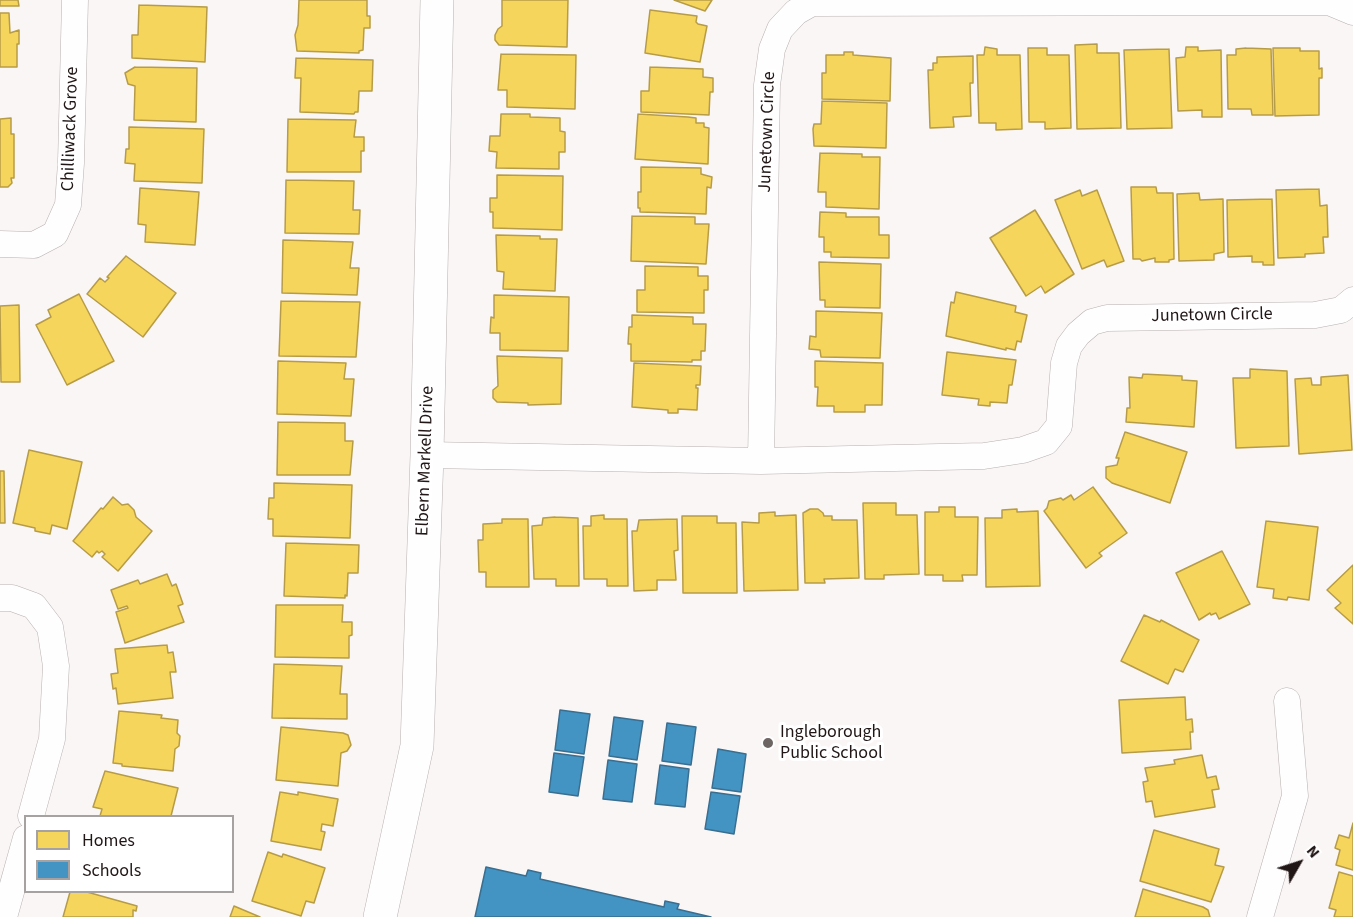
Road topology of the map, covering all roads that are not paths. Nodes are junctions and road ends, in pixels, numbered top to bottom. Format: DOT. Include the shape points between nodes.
graph roads {
  1 [pos="75,0"];
  2 [pos="437,0"];
  3 [pos="1353,12"];
  4 [pos="0,244"];
  5 [pos="1353,300"];
  6 [pos="427,455"];
  7 [pos="761,461"];
  8 [pos="0,598"];
  9 [pos="1287,701"];
  10 [pos="31,815"];
  11 [pos="24,845"];
  12 [pos="4,917"];
  13 [pos="380,917"];
  14 [pos="1260,917"];
  1 -- 4 [label="street, Chilliwack Grove" via="68,205 55,234 34,244"];
  2 -- 6 [label="street, Elbern Markell Drive"];
  3 -- 7 [label="street, Junetown Circle" via="1329,2 812,3 796,12 780,29 772,49 767,85"];
  5 -- 7 [label="street, Junetown Circle" via="1341,310 1315,315 1107,318 1092,322 1078,334 1064,363 1059,426 1046,442 1023,450 984,456"];
  6 -- 7 [label="street, Junetown Circle"];
  6 -- 13 [label="street, Elbern Markell Drive" via="417,746"];
  8 -- 10 [label="street" via="34,606 50,627 57,666 52,739"];
  9 -- 14 [label="street" via="1295,796"];
  11 -- 12 [label="street"];
}
